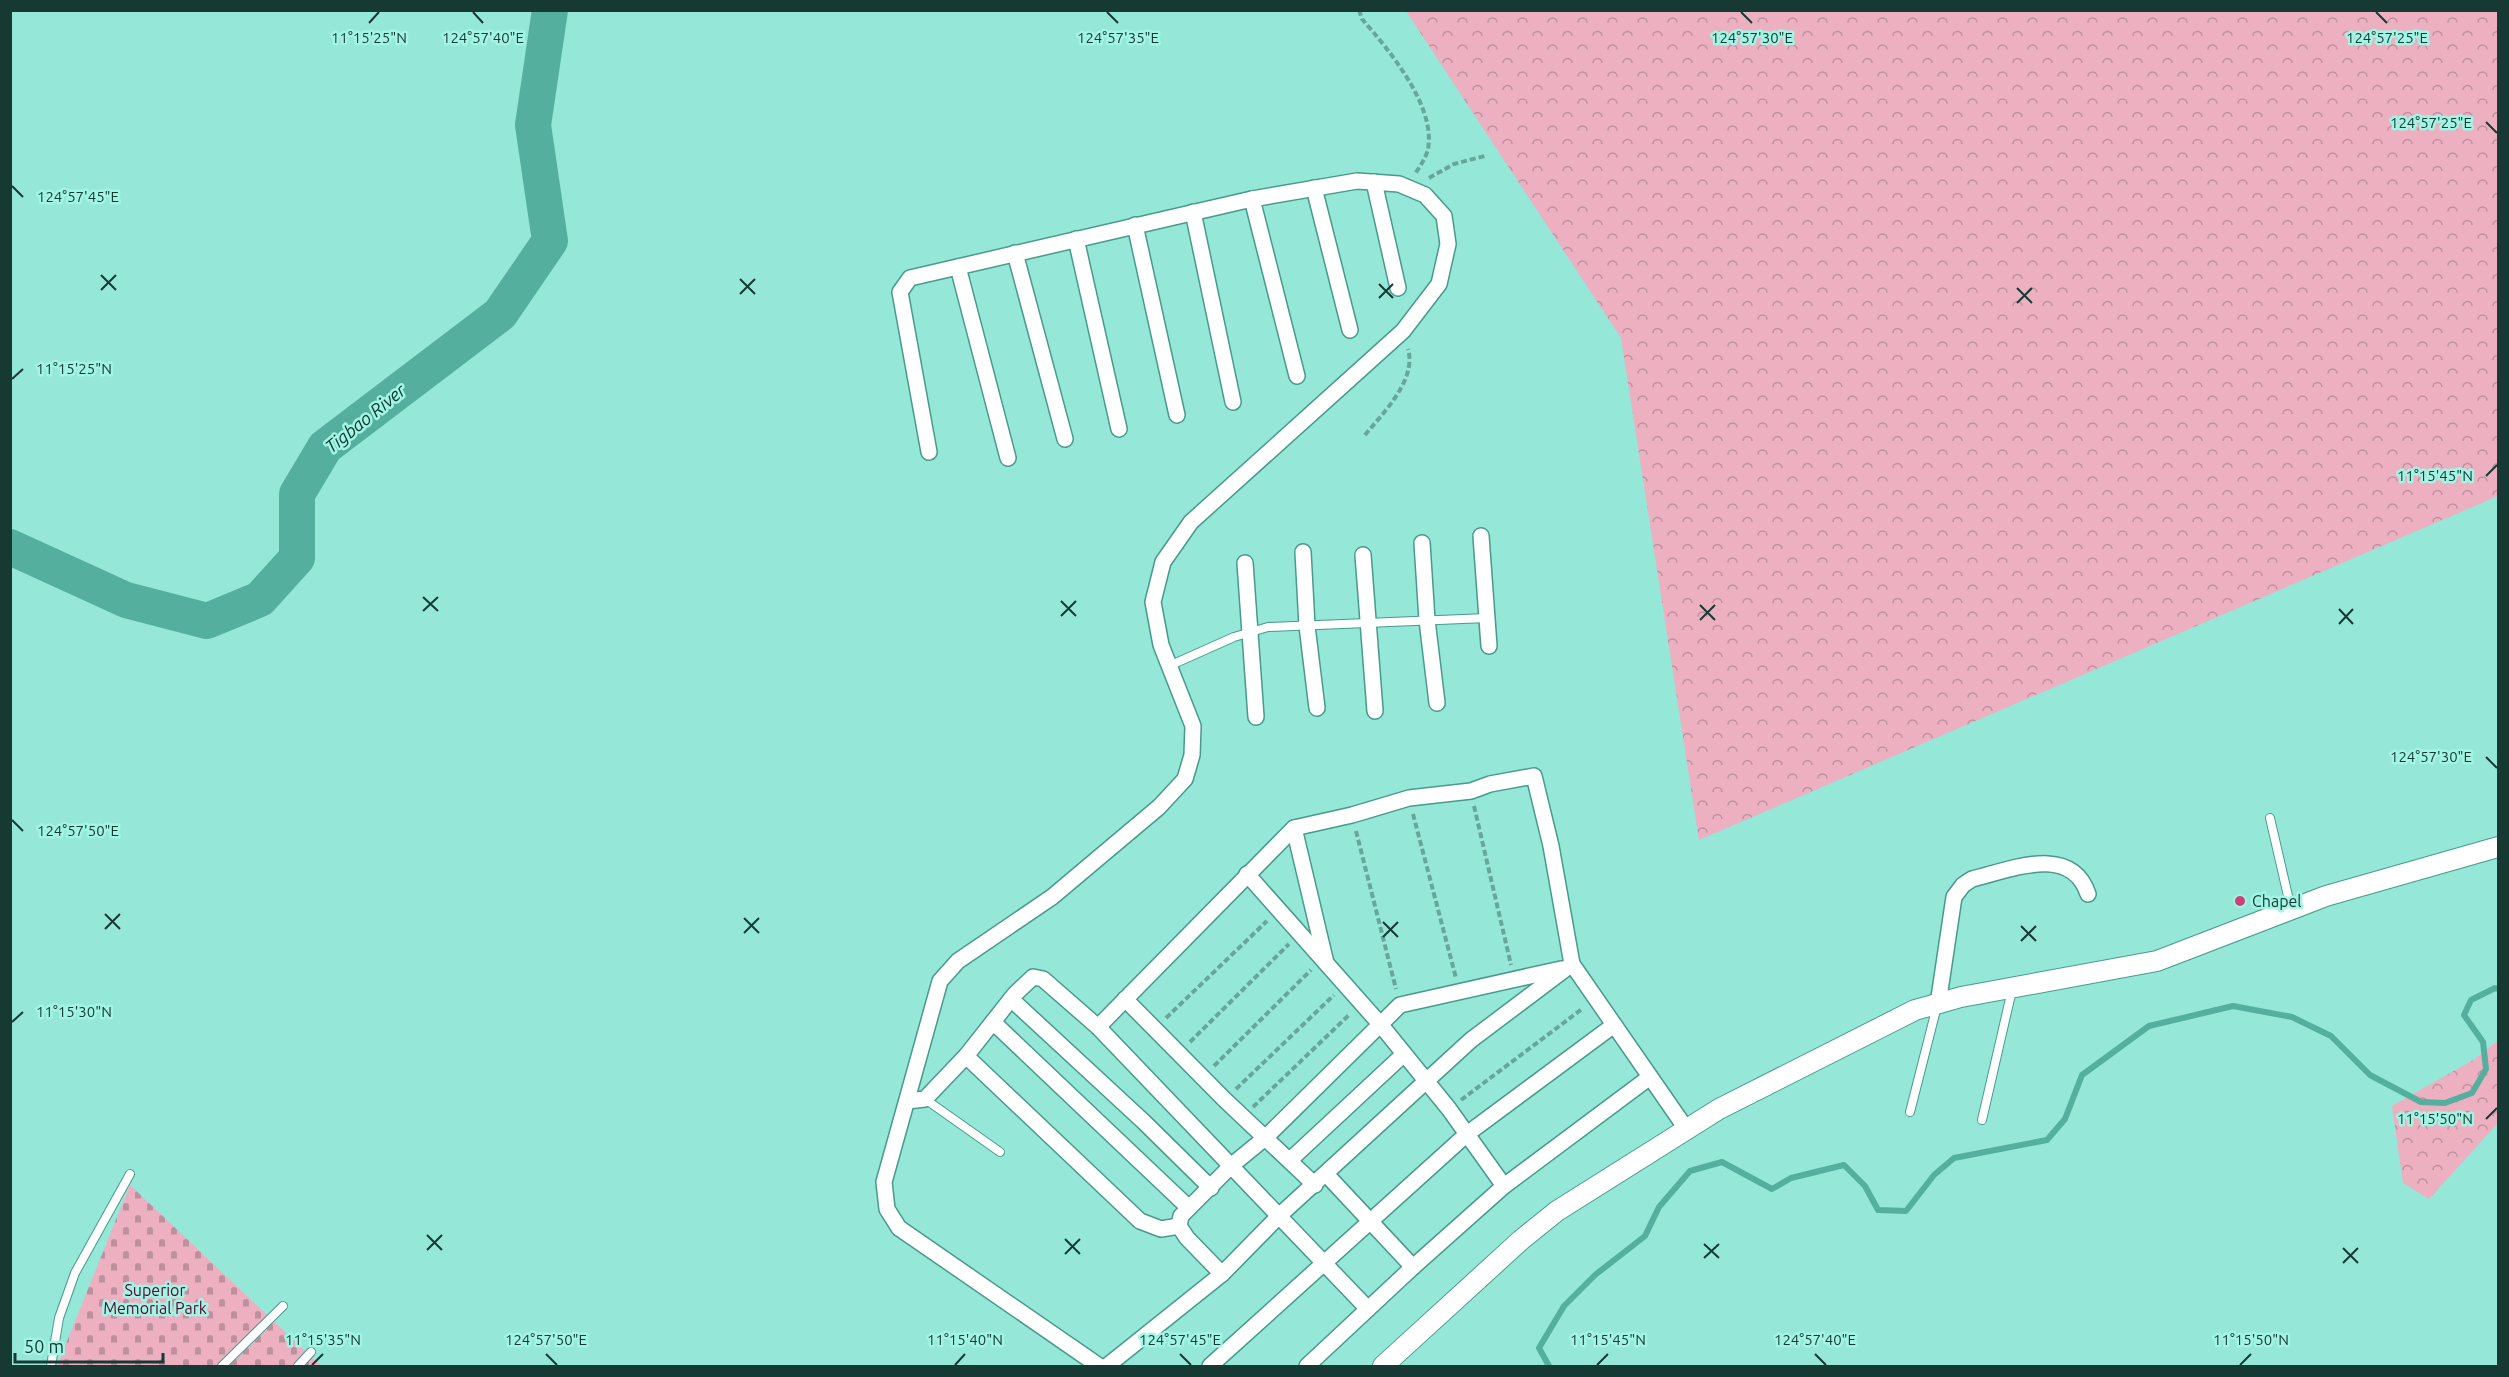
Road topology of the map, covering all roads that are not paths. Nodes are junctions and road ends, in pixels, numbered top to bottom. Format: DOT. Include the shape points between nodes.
graph roads {
  1 [pos="1374,182"];
  2 [pos="1314,188"];
  3 [pos="1252,198"];
  4 [pos="1193,212"];
  5 [pos="1136,225"];
  6 [pos="1076,239"];
  7 [pos="1015,253"];
  8 [pos="958,267"];
  9 [pos="1398,288"];
  10 [pos="1350,330"];
  11 [pos="1297,376"];
  12 [pos="1233,402"];
  13 [pos="1177,415"];
  14 [pos="1119,429"];
  15 [pos="1065,439"];
  16 [pos="929,452"];
  17 [pos="1008,458"];
  18 [pos="1481,536"];
  19 [pos="1422,543"];
  20 [pos="1303,552"];
  21 [pos="1363,555"];
  22 [pos="1245,563"];
  23 [pos="1486,618"];
  24 [pos="1427,620"];
  25 [pos="1367,623"];
  26 [pos="1307,626"];
  27 [pos="1250,633"];
  28 [pos="1489,646"];
  29 [pos="1169,666"];
  30 [pos="1437,703"];
  31 [pos="1317,708"];
  32 [pos="1375,711"];
  33 [pos="1256,717"];
  34 [pos="2270,818"];
  35 [pos="1294,828"];
  36 [pos="2499,847"];
  37 [pos="1246,874"];
  38 [pos="2088,894"];
  39 [pos="2291,909"];
  40 [pos="1324,963"];
  41 [pos="1570,966"];
  42 [pos="2013,988"];
  43 [pos="1011,999"];
  44 [pos="1125,999"];
  45 [pos="1938,1004"];
  46 [pos="993,1022"];
  47 [pos="1380,1024"];
  48 [pos="1614,1025"];
  49 [pos="1098,1027"];
  50 [pos="1404,1054"];
  51 [pos="966,1056"];
  52 [pos="1650,1077"];
  53 [pos="1425,1080"];
  54 [pos="925,1099"];
  55 [pos="907,1101"];
  56 [pos="1910,1112"];
  57 [pos="1982,1120"];
  58 [pos="1687,1130"];
  59 [pos="1467,1134"];
  60 [pos="1265,1138"];
  61 [pos="1000,1152"];
  62 [pos="1290,1160"];
  63 [pos="1232,1165"];
  64 [pos="130,1174"];
  65 [pos="1320,1180"];
  66 [pos="1504,1186"];
  67 [pos="1211,1188"];
  68 [pos="1189,1208"];
  69 [pos="1280,1215"];
  70 [pos="1369,1221"];
  71 [pos="1179,1226"];
  72 [pos="1325,1263"];
  73 [pos="1413,1267"];
  74 [pos="1222,1274"];
  75 [pos="283,1306"];
  76 [pos="1368,1309"];
  77 [pos="311,1352"];
  78 [pos="51,1366"];
  79 [pos="222,1366"];
  80 [pos="298,1366"];
  81 [pos="1099,1366"];
  82 [pos="1107,1366"];
  83 [pos="1210,1366"];
  84 [pos="1307,1366"];
  85 [pos="1383,1366"];
  1 -- 2 [label="street"];
  1 -- 9 [label="street"];
  1 -- 29 [label="street" via="1425,195 1444,216 1448,244 1439,284 1403,330 1191,522 1163,562 1153,602"];
  2 -- 3 [label="street"];
  2 -- 10 [label="street"];
  3 -- 4 [label="street"];
  3 -- 11 [label="street"];
  4 -- 5 [label="street"];
  4 -- 12 [label="street"];
  5 -- 6 [label="street"];
  5 -- 13 [label="street"];
  6 -- 7 [label="street"];
  6 -- 14 [label="street"];
  7 -- 8 [label="street"];
  7 -- 15 [label="street"];
  8 -- 16 [label="street" via="910,278 900,292"];
  8 -- 17 [label="street"];
  18 -- 23 [label="street"];
  19 -- 24 [label="street"];
  20 -- 26 [label="street"];
  21 -- 25 [label="street"];
  22 -- 27 [label="street"];
  23 -- 24 [label="lane"];
  23 -- 28 [label="street"];
  24 -- 25 [label="lane"];
  24 -- 30 [label="street"];
  25 -- 26 [label="lane"];
  25 -- 32 [label="street"];
  26 -- 27 [label="lane" via="1268,627"];
  26 -- 31 [label="street"];
  27 -- 29 [label="lane"];
  27 -- 33 [label="street"];
  29 -- 55 [label="street" via="1193,726 1192,755 1185,779 1159,807 1052,897 958,961 940,981"];
  34 -- 39 [label="lane"];
  35 -- 37 [label="street"];
  35 -- 40 [label="street"];
  35 -- 41 [label="street" via="1352,816 1409,798 1471,791 1534,776 1551,846"];
  36 -- 39 [label="street"];
  37 -- 40 [label="street"];
  37 -- 44 [label="street"];
  38 -- 45 [label="street" via="2076,874 2049,862 1972,879 1963,885 1954,897"];
  39 -- 42 [label="street" via="2157,961"];
  40 -- 47 [label="street"];
  41 -- 47 [label="street" via="1400,1005"];
  41 -- 48 [label="street"];
  41 -- 53 [label="street" via="1471,1040"];
  42 -- 45 [label="street"];
  42 -- 57 [label="lane"];
  43 -- 46 [label="street"];
  43 -- 49 [label="street" via="1034,977 1043,979"];
  43 -- 67 [label="street"];
  44 -- 49 [label="street"];
  44 -- 60 [label="street"];
  45 -- 56 [label="lane"];
  45 -- 58 [label="street" via="1904,1016 1719,1109"];
  46 -- 51 [label="street"];
  46 -- 68 [label="street"];
  47 -- 50 [label="street"];
  47 -- 60 [label="street"];
  48 -- 52 [label="street"];
  48 -- 59 [label="street"];
  49 -- 63 [label="street"];
  50 -- 53 [label="street"];
  50 -- 62 [label="street"];
  51 -- 54 [label="street"];
  51 -- 71 [label="street" via="1140,1221 1161,1229"];
  52 -- 58 [label="street"];
  52 -- 66 [label="street"];
  53 -- 59 [label="street"];
  53 -- 65 [label="street"];
  54 -- 55 [label="street"];
  54 -- 61 [label="lane"];
  55 -- 81 [label="street" via="884,1182 887,1209 899,1228"];
  58 -- 85 [label="street" via="1557,1211"];
  59 -- 66 [label="street"];
  59 -- 70 [label="street"];
  60 -- 62 [label="street"];
  60 -- 63 [label="street"];
  62 -- 65 [label="street"];
  63 -- 67 [label="street"];
  63 -- 69 [label="street"];
  64 -- 78 [label="lane" via="75,1274 59,1318"];
  65 -- 69 [label="street"];
  65 -- 70 [label="street"];
  66 -- 73 [label="street"];
  67 -- 68 [label="street"];
  68 -- 71 [label="street" via="1181,1216"];
  69 -- 72 [label="street"];
  69 -- 74 [label="street"];
  70 -- 72 [label="street"];
  70 -- 73 [label="street"];
  71 -- 74 [label="street"];
  72 -- 76 [label="street"];
  72 -- 83 [label="street"];
  73 -- 76 [label="street"];
  74 -- 82 [label="street"];
  75 -- 79 [label="lane"];
  76 -- 84 [label="street"];
  77 -- 80 [label="lane"];
}
